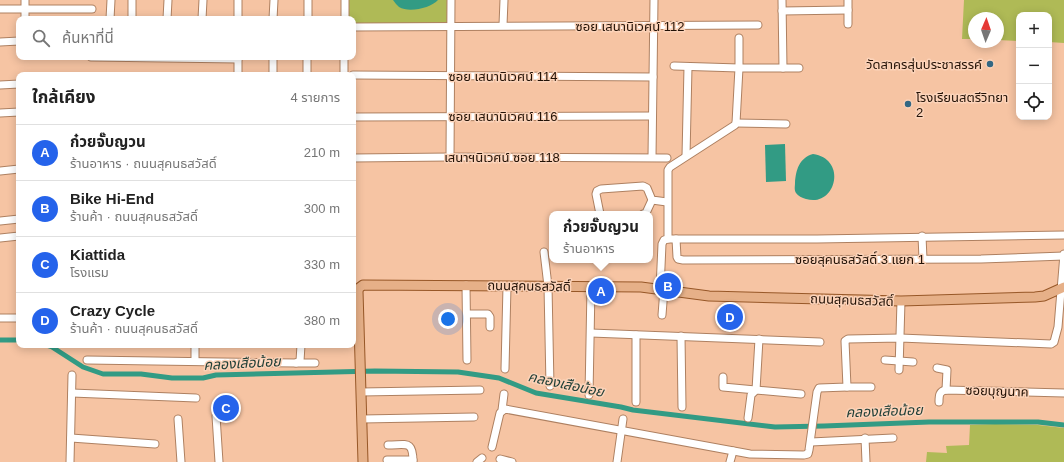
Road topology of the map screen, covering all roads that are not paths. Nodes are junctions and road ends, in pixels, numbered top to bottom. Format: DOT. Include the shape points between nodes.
graph roads {
  1 [pos="25,0"];
  2 [pos="111,0"];
  3 [pos="132,0"];
  4 [pos="168,0"];
  5 [pos="203,0"];
  6 [pos="238,0"];
  7 [pos="274,0"];
  8 [pos="308,0"];
  9 [pos="345,0"];
  10 [pos="451,0"];
  11 [pos="504,0"];
  12 [pos="654,0"];
  13 [pos="782,0"];
  14 [pos="848,0"];
  15 [pos="0,9"];
  16 [pos="25,9"];
  17 [pos="92,9"];
  18 [pos="848,10"];
  19 [pos="782,11"];
  20 [pos="25,16"];
  21 [pos="110,16"];
  22 [pos="132,16"];
  23 [pos="167,16"];
  24 [pos="202,16"];
  25 [pos="238,16"];
  26 [pos="273,16"];
  27 [pos="308,16"];
  28 [pos="345,16"];
  29 [pos="848,24"];
  30 [pos="452,25"];
  31 [pos="758,25"];
  32 [pos="503,26"];
  33 [pos="653,26"];
  34 [pos="356,27"];
  35 [pos="739,38"];
  36 [pos="16,41"];
  37 [pos="0,42"];
  38 [pos="238,60"];
  39 [pos="273,60"];
  40 [pos="307,60"];
  41 [pos="344,60"];
  42 [pos="674,66"];
  43 [pos="688,66"];
  44 [pos="739,68"];
  45 [pos="783,68"];
  46 [pos="799,68"];
  47 [pos="238,72"];
  48 [pos="273,72"];
  49 [pos="307,72"];
  50 [pos="344,72"];
  51 [pos="356,75"];
  52 [pos="450,76"];
  53 [pos="653,76"];
  54 [pos="16,84"];
  55 [pos="0,85"];
  56 [pos="16,112"];
  57 [pos="0,113"];
  58 [pos="450,116"];
  59 [pos="652,116"];
  60 [pos="356,117"];
  61 [pos="736,123"];
  62 [pos="786,124"];
  63 [pos="686,156"];
  64 [pos="450,157"];
  65 [pos="652,157"];
  66 [pos="356,158"];
  67 [pos="667,158"];
  68 [pos="16,169"];
  69 [pos="0,171"];
  70 [pos="652,200"];
  71 [pos="667,202"];
  72 [pos="599,211"];
  73 [pos="647,211"];
  74 [pos="16,219"];
  75 [pos="0,221"];
  76 [pos="1064,235"];
  77 [pos="16,236"];
  78 [pos="922,236"];
  79 [pos="0,238"];
  80 [pos="668,238"];
  81 [pos="676,239"];
  82 [pos="544,252"];
  83 [pos="1064,255"];
  84 [pos="923,259"];
  85 [pos="466,285"];
  86 [pos="507,286"];
  87 [pos="548,286"];
  88 [pos="591,286"];
  89 [pos="1063,288"];
  90 [pos="662,289"];
  91 [pos="901,301"];
  92 [pos="467,314"];
  93 [pos="662,315"];
  94 [pos="356,317"];
  95 [pos="0,318"];
  96 [pos="16,318"];
  97 [pos="490,327"];
  98 [pos="591,333"];
  99 [pos="636,335"];
  100 [pos="681,336"];
  101 [pos="900,338"];
  102 [pos="759,339"];
  103 [pos="820,342"];
  104 [pos="195,348"];
  105 [pos="300,348"];
  106 [pos="87,360"];
  107 [pos="467,360"];
  108 [pos="885,360"];
  109 [pos="195,361"];
  110 [pos="900,361"];
  111 [pos="298,362"];
  112 [pos="912,362"];
  113 [pos="315,363"];
  114 [pos="937,368"];
  115 [pos="505,369"];
  116 [pos="899,370"];
  117 [pos="72,375"];
  118 [pos="723,377"];
  119 [pos="550,386"];
  120 [pos="847,387"];
  121 [pos="871,387"];
  122 [pos="480,390"];
  123 [pos="756,390"];
  124 [pos="946,390"];
  125 [pos="361,392"];
  126 [pos="72,393"];
  127 [pos="1064,393"];
  128 [pos="504,394"];
  129 [pos="801,394"];
  130 [pos="589,395"];
  131 [pos="196,398"];
  132 [pos="636,402"];
  133 [pos="939,402"];
  134 [pos="682,408"];
  135 [pos="502,410"];
  136 [pos="216,416"];
  137 [pos="474,417"];
  138 [pos="178,418"];
  139 [pos="748,418"];
  140 [pos="362,419"];
  141 [pos="623,419"];
  142 [pos="620,431"];
  143 [pos="71,438"];
  144 [pos="865,438"];
  145 [pos="893,438"];
  146 [pos="811,442"];
  147 [pos="155,444"];
  148 [pos="388,445"];
  149 [pos="492,447"];
  150 [pos="733,451"];
  151 [pos="500,459"];
  152 [pos="387,460"];
  153 [pos="413,461"];
  154 [pos="70,462"];
  155 [pos="181,462"];
  156 [pos="220,462"];
  157 [pos="363,462"];
  158 [pos="512,462"];
  159 [pos="617,462"];
  160 [pos="730,462"];
  161 [pos="866,462"];
  1 -- 16 [label="street"];
  2 -- 21 [label="street"];
  3 -- 22 [label="street"];
  4 -- 23 [label="street"];
  5 -- 24 [label="street"];
  6 -- 25 [label="street"];
  7 -- 26 [label="street"];
  8 -- 27 [label="street"];
  9 -- 28 [label="street"];
  10 -- 30 [label="street"];
  11 -- 32 [label="street"];
  12 -- 33 [label="street"];
  13 -- 19 [label="street"];
  14 -- 18 [label="street"];
  15 -- 16 [label="street"];
  16 -- 17 [label="street"];
  16 -- 20 [label="street"];
  18 -- 19 [label="street"];
  18 -- 29 [label="street"];
  19 -- 45 [label="street"];
  30 -- 32 [label="street, ซอย เสนานิเวศน์ 112"];
  30 -- 34 [label="street, ซอย เสนานิเวศน์ 112"];
  30 -- 52 [label="street"];
  31 -- 33 [label="street, ซอย เสนานิเวศน์ 112"];
  32 -- 33 [label="street, ซอย เสนานิเวศน์ 112"];
  33 -- 53 [label="street"];
  35 -- 44 [label="street"];
  36 -- 37 [label="street"];
  38 -- 47 [label="street"];
  39 -- 48 [label="street"];
  40 -- 49 [label="street"];
  41 -- 50 [label="street"];
  42 -- 43 [label="street"];
  43 -- 44 [label="street"];
  43 -- 63 [label="street"];
  44 -- 45 [label="street"];
  44 -- 61 [label="street"];
  45 -- 46 [label="street"];
  51 -- 52 [label="street, ซอย เสนานิเวศน์ 114"];
  52 -- 53 [label="street, ซอย เสนานิเวศน์ 114"];
  52 -- 58 [label="street"];
  53 -- 59 [label="street"];
  54 -- 55 [label="street"];
  56 -- 57 [label="street"];
  58 -- 59 [label="street, ซอย เสนานิเวศน์ 116"];
  58 -- 60 [label="street, ซอย เสนานิเวศน์ 116"];
  58 -- 64 [label="street"];
  59 -- 65 [label="street"];
  61 -- 62 [label="street"];
  61 -- 63 [label="street"];
  63 -- 71 [label="street" via="668,170"];
  64 -- 65 [label="street, เสนาฯนิเวศน์ ซอย 118"];
  64 -- 66 [label="street, เสนาฯนิเวศน์ ซอย 118"];
  65 -- 67 [label="street, เสนาฯนิเวศน์ ซอย 118"];
  68 -- 69 [label="street"];
  70 -- 71 [label="street"];
  70 -- 72 [label="street" via="647,188 643,186 600,189 596,194"];
  70 -- 73 [label="street"];
  71 -- 80 [label="street"];
  74 -- 75 [label="street"];
  76 -- 78 [label="street"];
  77 -- 79 [label="street"];
  78 -- 81 [label="street"];
  78 -- 84 [label="street"];
  80 -- 81 [label="street"];
  80 -- 90 [label="street" via="662,244"];
  81 -- 84 [label="street, ซอยสุคนธสวัสดิ์ 3 แยก 1" via="677,257 683,260"];
  82 -- 87 [label="street"];
  83 -- 84 [label="street, ซอยสุคนธสวัสดิ์ 3 แยก 1"];
  83 -- 89 [label="street"];
  85 -- 86 [label="main road, ถนนสุคนธสวัสดิ์"];
  85 -- 92 [label="street"];
  85 -- 94 [label="main road, ถนนสุคนธสวัสดิ์" via="363,285 358,291"];
  86 -- 87 [label="main road, ถนนสุคนธสวัสดิ์"];
  86 -- 115 [label="street"];
  87 -- 88 [label="main road, ถนนสุคนธสวัสดิ์"];
  87 -- 119 [label="street"];
  88 -- 90 [label="main road, ถนนสุคนธสวัสดิ์"];
  88 -- 98 [label="street"];
  89 -- 91 [label="main road, ถนนสุคนธสวัสดิ์" via="1036,297"];
  89 -- 101 [label="street" via="1056,339 1051,344"];
  90 -- 91 [label="main road, ถนนสุคนธสวัสดิ์" via="709,296"];
  90 -- 93 [label="street"];
  91 -- 101 [label="street"];
  92 -- 97 [label="street" via="488,314"];
  92 -- 107 [label="street"];
  94 -- 125 [label="main road, ถนนสุคนธสวัสดิ์"];
  95 -- 96 [label="street"];
  98 -- 99 [label="street"];
  98 -- 130 [label="street"];
  99 -- 100 [label="street"];
  99 -- 132 [label="street"];
  100 -- 102 [label="street"];
  100 -- 134 [label="street"];
  101 -- 110 [label="street"];
  101 -- 120 [label="street" via="845,341"];
  102 -- 103 [label="street"];
  102 -- 123 [label="street"];
  104 -- 109 [label="street"];
  105 -- 111 [label="street"];
  106 -- 109 [label="street"];
  108 -- 110 [label="street"];
  109 -- 111 [label="street"];
  110 -- 112 [label="street"];
  110 -- 116 [label="street"];
  111 -- 113 [label="street"];
  114 -- 124 [label="street" via="947,370"];
  117 -- 126 [label="street"];
  118 -- 123 [label="street" via="723,387"];
  120 -- 121 [label="street"];
  120 -- 146 [label="street" via="819,388"];
  122 -- 125 [label="street"];
  123 -- 129 [label="street"];
  123 -- 139 [label="street" via="751,395"];
  124 -- 127 [label="street, ซอยบุญนาค"];
  124 -- 133 [label="street, ซอยบุญนาค" via="940,393"];
  125 -- 140 [label="main road, ถนนสุคนธสวัสดิ์"];
  126 -- 131 [label="street"];
  126 -- 143 [label="street"];
  128 -- 135 [label="street"];
  135 -- 142 [label="street"];
  135 -- 149 [label="street"];
  136 -- 156 [label="street"];
  137 -- 140 [label="street"];
  138 -- 155 [label="street"];
  140 -- 157 [label="main road, ถนนสุคนธสวัสดิ์"];
  141 -- 142 [label="street"];
  142 -- 150 [label="street"];
  142 -- 159 [label="street"];
  143 -- 147 [label="street"];
  143 -- 154 [label="street"];
  144 -- 145 [label="street"];
  144 -- 146 [label="street"];
  144 -- 161 [label="street"];
  146 -- 150 [label="street" via="808,454 804,455 750,454"];
  148 -- 153 [label="street" via="408,445 413,451"];
  150 -- 160 [label="street"];
  151 -- 158 [label="street"];
  152 -- 153 [label="street"];
}
